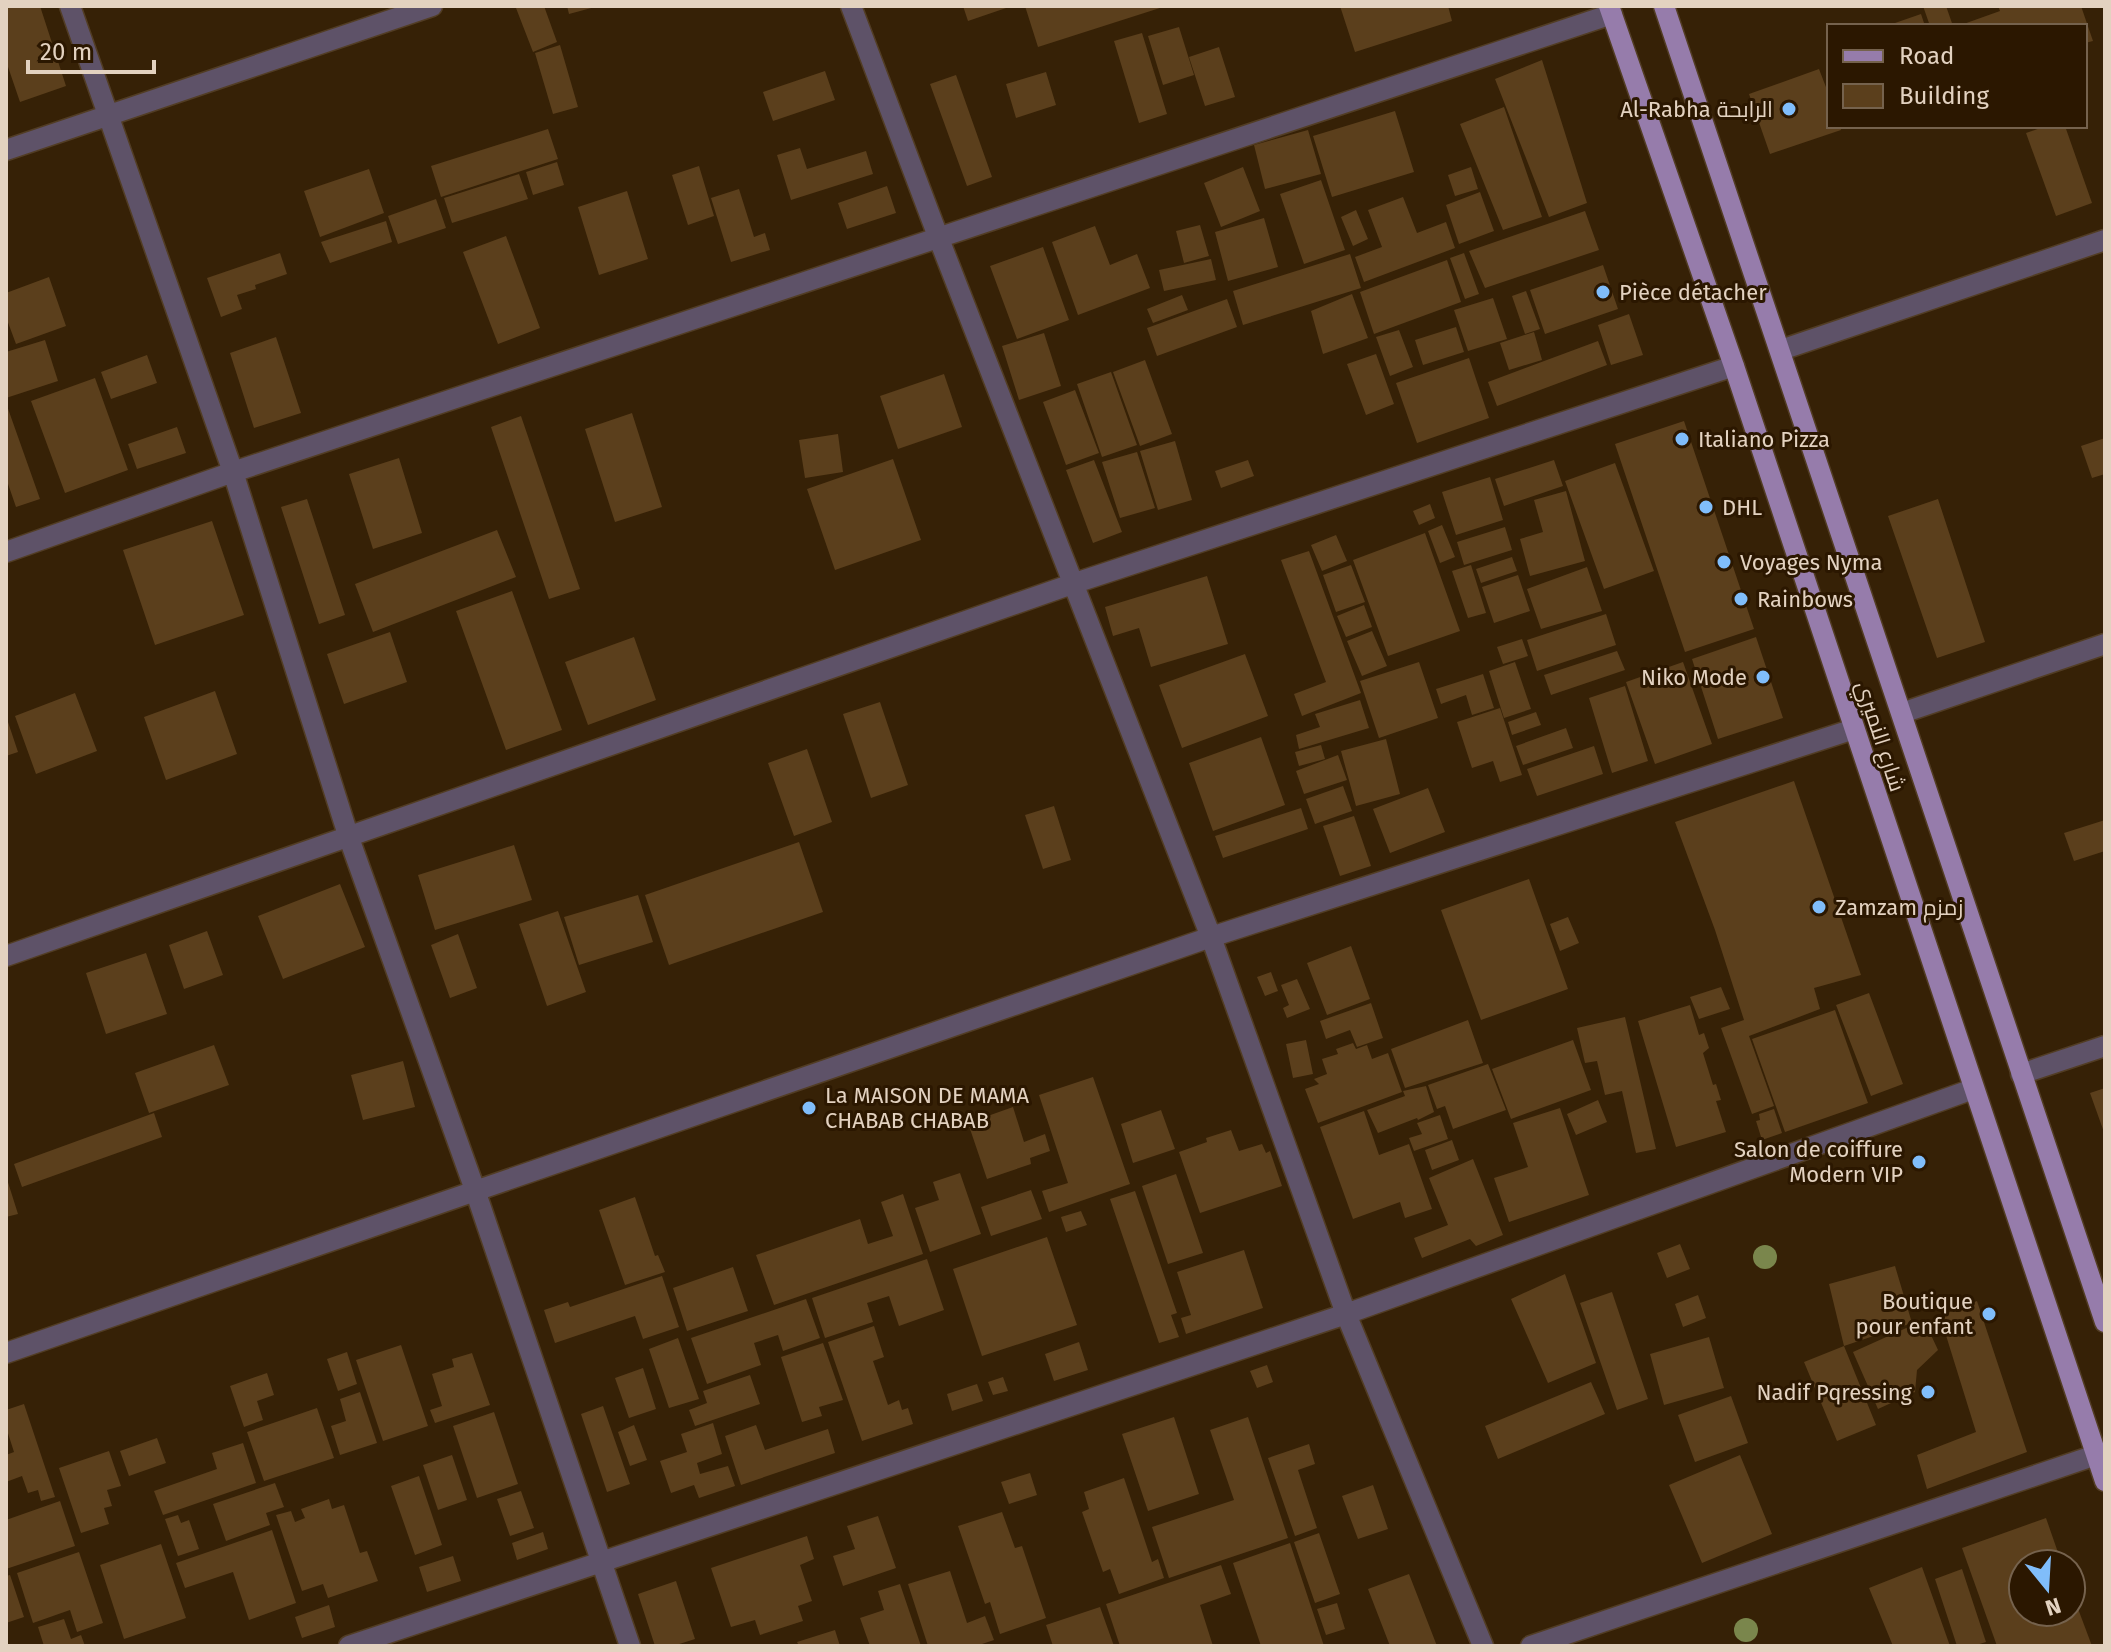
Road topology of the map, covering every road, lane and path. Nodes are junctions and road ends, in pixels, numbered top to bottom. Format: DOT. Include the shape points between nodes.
graph roads {
  1 [pos="70,6"];
  2 [pos="432,6"];
  3 [pos="851,6"];
  4 [pos="1664,6"];
  5 [pos="1611,10"];
  6 [pos="108,115"];
  7 [pos="6,150"];
  8 [pos="939,239"];
  9 [pos="2105,240"];
  10 [pos="1781,350"];
  11 [pos="1734,366"];
  12 [pos="233,472"];
  13 [pos="6,552"];
  14 [pos="1075,583"];
  15 [pos="2105,644"];
  16 [pos="1902,713"];
  17 [pos="1854,729"];
  18 [pos="349,838"];
  19 [pos="1211,937"];
  20 [pos="6,956"];
  21 [pos="2105,1046"];
  22 [pos="2021,1074"];
  23 [pos="1973,1089"];
  24 [pos="475,1190"];
  25 [pos="1346,1314"];
  26 [pos="2105,1322"];
  27 [pos="6,1353"];
  28 [pos="2096,1455"];
  29 [pos="2105,1481"];
  30 [pos="601,1561"];
  31 [pos="349,1646"];
  32 [pos="630,1646"];
  33 [pos="1483,1646"];
  34 [pos="1531,1646"];
  1 -- 6 [label="street"];
  2 -- 6 [label="street"];
  3 -- 8 [label="street"];
  4 -- 10 [label="main road, شارع النميري"];
  5 -- 8 [label="street"];
  5 -- 11 [label="main road, شارع النميري"];
  6 -- 7 [label="street"];
  6 -- 12 [label="street"];
  8 -- 12 [label="street"];
  8 -- 14 [label="street"];
  9 -- 10 [label="street"];
  10 -- 16 [label="main road, شارع النميري"];
  11 -- 14 [label="street"];
  11 -- 17 [label="main road, شارع النميري"];
  12 -- 13 [label="street"];
  12 -- 18 [label="street"];
  14 -- 18 [label="street"];
  14 -- 19 [label="street"];
  15 -- 16 [label="street"];
  16 -- 22 [label="main road, شارع النميري"];
  17 -- 19 [label="street"];
  17 -- 23 [label="main road, شارع النميري"];
  18 -- 20 [label="street"];
  18 -- 24 [label="street"];
  19 -- 24 [label="street"];
  19 -- 25 [label="street"];
  21 -- 22 [label="street"];
  22 -- 26 [label="main road, شارع النميري"];
  23 -- 25 [label="street"];
  23 -- 28 [label="main road, شارع النميري"];
  24 -- 27 [label="street"];
  24 -- 30 [label="street"];
  25 -- 30 [label="street"];
  25 -- 33 [label="street"];
  28 -- 29 [label="main road, شارع النميري"];
  28 -- 34 [label="street"];
  30 -- 31 [label="street"];
  30 -- 32 [label="street"];
}
